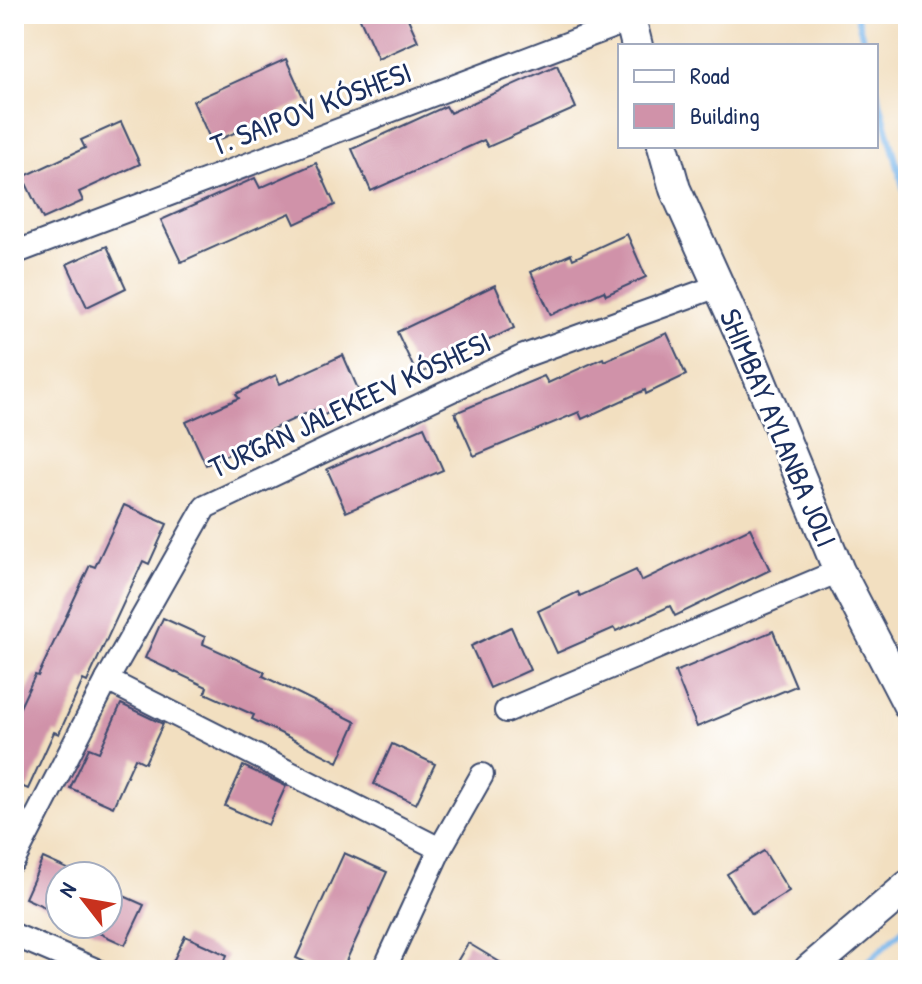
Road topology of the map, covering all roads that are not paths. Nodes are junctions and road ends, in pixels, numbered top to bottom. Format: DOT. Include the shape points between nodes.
graph roads {
  1 [pos="632,27"];
  2 [pos="664,148"];
  3 [pos="14,253"];
  4 [pos="718,286"];
  5 [pos="839,571"];
  6 [pos="107,680"];
  7 [pos="908,704"];
  8 [pos="506,711"];
  9 [pos="482,775"];
  10 [pos="440,849"];
  11 [pos="14,860"];
  12 [pos="908,886"];
  13 [pos="14,935"];
  14 [pos="96,970"];
  15 [pos="384,970"];
  16 [pos="809,970"];
  1 -- 3 [label="street, T. SAIPOV KÓSHESI"];
  2 -- 4 [label="main road" via="675,189"];
  4 -- 5 [label="main road"];
  4 -- 6 [label="street, TURǴAN JALEKEEV KÓSHESI" via="524,356 205,507"];
  5 -- 7 [label="main road"];
  5 -- 8 [label="street"];
  6 -- 10 [label="street"];
  6 -- 11 [label="street, TURǴAN JALEKEEV KÓSHESI"];
  9 -- 10 [label="street"];
  10 -- 15 [label="street"];
  12 -- 16 [label="main road"];
  13 -- 14 [label="street"];
}
